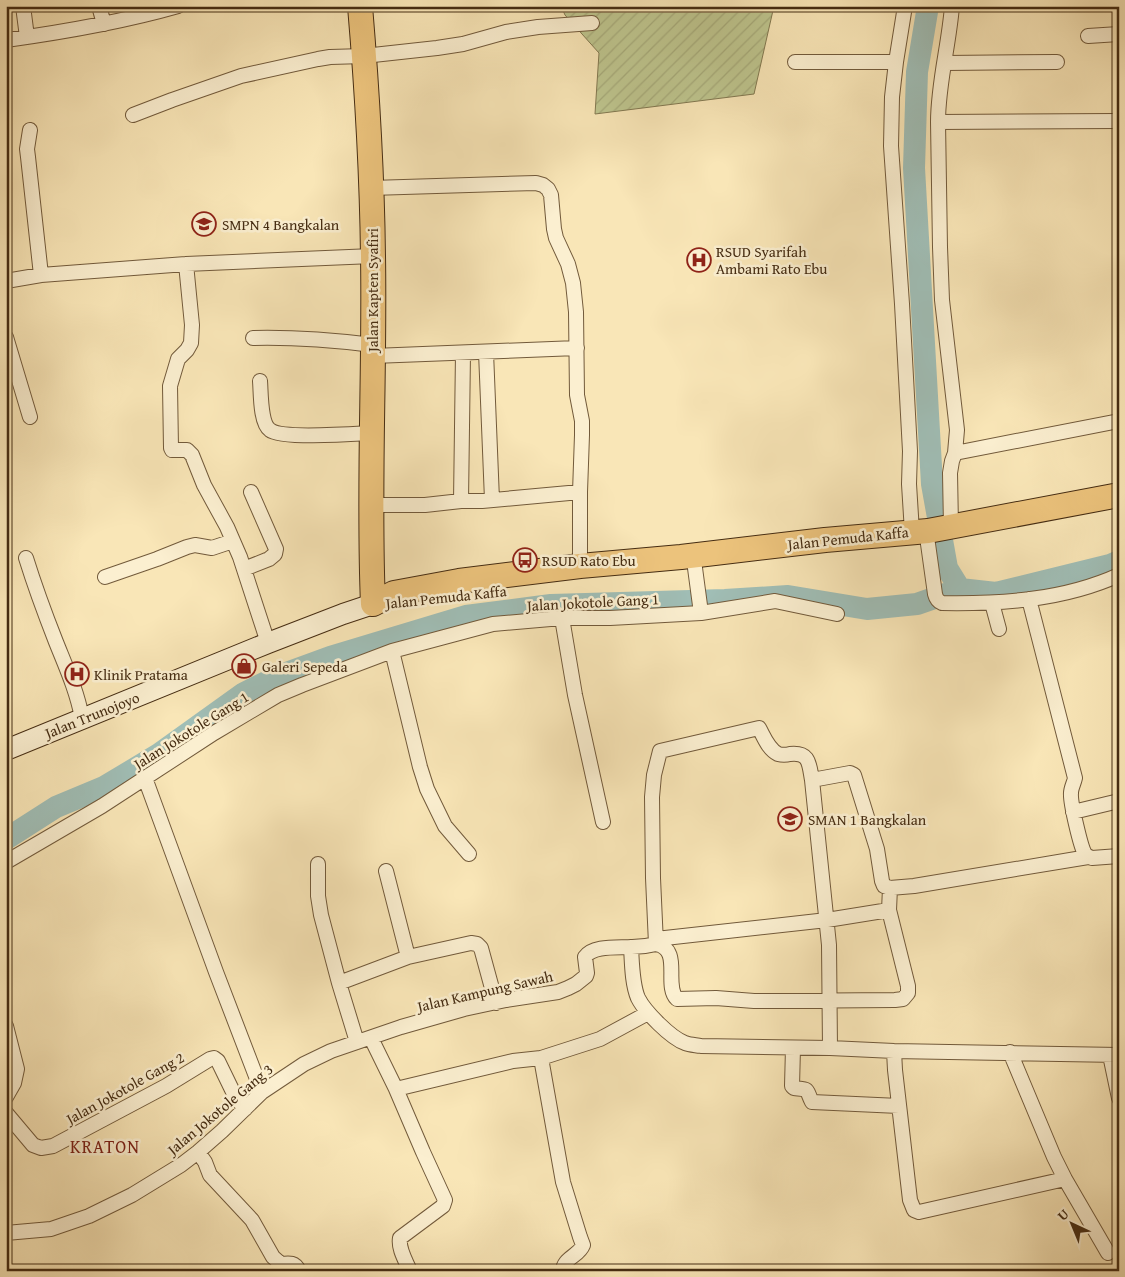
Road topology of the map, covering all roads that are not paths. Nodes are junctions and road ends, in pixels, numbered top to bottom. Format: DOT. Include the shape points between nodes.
graph roads {
  1 [pos="23,6"];
  2 [pos="100,6"];
  3 [pos="178,6"];
  4 [pos="360,6"];
  5 [pos="905,6"];
  6 [pos="952,6"];
  7 [pos="154,10"];
  8 [pos="592,23"];
  9 [pos="104,24"];
  10 [pos="1119,34"];
  11 [pos="1088,36"];
  12 [pos="28,37"];
  13 [pos="6,40"];
  14 [pos="364,56"];
  15 [pos="795,62"];
  16 [pos="896,62"];
  17 [pos="1057,62"];
  18 [pos="945,63"];
  19 [pos="133,115"];
  20 [pos="1119,121"];
  21 [pos="938,122"];
  22 [pos="30,130"];
  23 [pos="371,188"];
  24 [pos="373,256"];
  25 [pos="186,264"];
  26 [pos="41,275"];
  27 [pos="6,281"];
  28 [pos="6,337"];
  29 [pos="253,338"];
  30 [pos="577,348"];
  31 [pos="373,351"];
  32 [pos="486,352"];
  33 [pos="463,353"];
  34 [pos="260,381"];
  35 [pos="30,417"];
  36 [pos="1119,421"];
  37 [pos="371,433"];
  38 [pos="955,453"];
  39 [pos="251,492"];
  40 [pos="580,492"];
  41 [pos="1119,495"];
  42 [pos="492,500"];
  43 [pos="460,501"];
  44 [pos="371,505"];
  45 [pos="1119,507"];
  46 [pos="1017,520"];
  47 [pos="936,535"];
  48 [pos="233,541"];
  49 [pos="26,558"];
  50 [pos="580,566"];
  51 [pos="244,569"];
  52 [pos="1119,575"];
  53 [pos="105,577"];
  54 [pos="697,579"];
  55 [pos="1029,599"];
  56 [pos="992,603"];
  57 [pos="373,604"];
  58 [pos="701,610"];
  59 [pos="837,614"];
  60 [pos="562,618"];
  61 [pos="999,629"];
  62 [pos="268,643"];
  63 [pos="392,651"];
  64 [pos="82,718"];
  65 [pos="6,750"];
  66 [pos="146,778"];
  67 [pos="812,780"];
  68 [pos="1119,801"];
  69 [pos="1073,812"];
  70 [pos="602,822"];
  71 [pos="469,854"];
  72 [pos="1119,856"];
  73 [pos="1088,857"];
  74 [pos="6,862"];
  75 [pos="318,864"];
  76 [pos="386,871"];
  77 [pos="890,888"];
  78 [pos="889,910"];
  79 [pos="827,920"];
  80 [pos="656,941"];
  81 [pos="631,948"];
  82 [pos="408,957"];
  83 [pos="339,983"];
  84 [pos="829,1000"];
  85 [pos="496,1003"];
  86 [pos="648,1013"];
  87 [pos="6,1026"];
  88 [pos="364,1040"];
  89 [pos="793,1048"];
  90 [pos="830,1048"];
  91 [pos="894,1051"];
  92 [pos="1010,1052"];
  93 [pos="1114,1055"];
  94 [pos="541,1058"];
  95 [pos="396,1089"];
  96 [pos="262,1092"];
  97 [pos="6,1097"];
  98 [pos="1119,1098"];
  99 [pos="899,1106"];
  100 [pos="245,1109"];
  101 [pos="6,1113"];
  102 [pos="198,1152"];
  103 [pos="1065,1179"];
  104 [pos="6,1233"];
  105 [pos="1108,1253"];
  106 [pos="300,1271"];
  107 [pos="410,1271"];
  108 [pos="563,1271"];
  1 -- 12 [label="street"];
  2 -- 9 [label="street"];
  3 -- 7 [label="street"];
  4 -- 14 [label="highway, Jalan Kapten Syafiri"];
  5 -- 16 [label="street"];
  6 -- 18 [label="street"];
  7 -- 9 [label="street"];
  8 -- 14 [label="street" via="538,27 462,44"];
  9 -- 12 [label="street"];
  10 -- 11 [label="street"];
  12 -- 13 [label="street"];
  14 -- 19 [label="street" via="330,57 251,73"];
  14 -- 23 [label="highway, Jalan Kapten Syafiri"];
  15 -- 16 [label="street"];
  16 -- 47 [label="street" via="891,111 892,146 910,441 909,484"];
  17 -- 18 [label="street"];
  18 -- 21 [label="street"];
  20 -- 21 [label="street"];
  21 -- 38 [label="street" via="942,292 957,430"];
  22 -- 26 [label="street" via="27,149"];
  23 -- 24 [label="highway, Jalan Kapten Syafiri"];
  23 -- 30 [label="street" via="506,183 543,185 551,195 556,238 571,274"];
  24 -- 25 [label="street"];
  24 -- 31 [label="highway, Jalan Kapten Syafiri"];
  25 -- 26 [label="street"];
  25 -- 48 [label="street" via="192,343 178,359 170,386 171,448 186,450 192,455"];
  26 -- 27 [label="street"];
  28 -- 35 [label="street"];
  29 -- 31 [label="street" via="324,339"];
  30 -- 32 [label="street"];
  30 -- 40 [label="street" via="577,395 582,421"];
  31 -- 33 [label="street"];
  31 -- 37 [label="highway, Jalan Kapten Syafiri"];
  32 -- 33 [label="street"];
  32 -- 42 [label="street"];
  33 -- 43 [label="street"];
  34 -- 37 [label="street" via="264,416 270,430 293,434"];
  36 -- 38 [label="street"];
  37 -- 44 [label="highway, Jalan Kapten Syafiri"];
  38 -- 47 [label="street"];
  39 -- 51 [label="street" via="276,549 269,559"];
  40 -- 42 [label="street"];
  40 -- 50 [label="street"];
  41 -- 46 [label="highway, Jalan Pemuda Kaffa"];
  42 -- 43 [label="street"];
  43 -- 44 [label="street"];
  44 -- 57 [label="highway, Jalan Kapten Syafiri"];
  45 -- 46 [label="highway, Jalan Pemuda Kaffa"];
  46 -- 47 [label="highway, Jalan Pemuda Kaffa"];
  47 -- 50 [label="highway, Jalan Pemuda Kaffa" via="825,540"];
  47 -- 54 [label="highway, Jalan Pemuda Kaffa" via="822,552"];
  47 -- 56 [label="street" via="936,596 939,602"];
  48 -- 51 [label="street"];
  48 -- 53 [label="street" via="212,548 187,547"];
  49 -- 64 [label="street" via="77,694"];
  50 -- 57 [label="highway, Jalan Pemuda Kaffa" via="403,591"];
  51 -- 62 [label="street"];
  52 -- 55 [label="street" via="1078,590"];
  54 -- 57 [label="highway, Jalan Pemuda Kaffa" via="641,573 394,606"];
  54 -- 58 [label="street"];
  55 -- 56 [label="street"];
  55 -- 69 [label="street" via="1075,778 1071,793"];
  56 -- 61 [label="street"];
  57 -- 62 [label="main road, Jalan Trunojoyo"];
  58 -- 59 [label="street, Jalan Jokotole Gang 1" via="775,601"];
  58 -- 60 [label="street, Jalan Jokotole Gang 1" via="610,618"];
  60 -- 63 [label="street, Jalan Jokotole Gang 1" via="494,624"];
  60 -- 70 [label="street"];
  62 -- 64 [label="main road, Jalan Trunojoyo"];
  63 -- 66 [label="street, Jalan Jokotole Gang 1" via="278,695 214,732"];
  63 -- 71 [label="street" via="427,789 445,826"];
  64 -- 65 [label="main road, Jalan Trunojoyo"];
  66 -- 74 [label="street, Jalan Jokotole Gang 1"];
  66 -- 96 [label="street"];
  67 -- 77 [label="street" via="854,775 877,849 882,881"];
  67 -- 79 [label="street"];
  67 -- 80 [label="street" via="806,757 777,753 759,728 660,751 652,797"];
  68 -- 69 [label="street"];
  69 -- 73 [label="street" via="1083,850"];
  72 -- 73 [label="street"];
  73 -- 77 [label="street"];
  75 -- 83 [label="street" via="321,915"];
  76 -- 82 [label="street"];
  77 -- 78 [label="street"];
  78 -- 79 [label="street, Jalan Kampung Sawah"];
  78 -- 84 [label="street" via="908,993 903,999 896,1000"];
  79 -- 80 [label="street, Jalan Kampung Sawah"];
  79 -- 84 [label="street"];
  80 -- 81 [label="street, Jalan Kampung Sawah"];
  80 -- 84 [label="street" via="669,956 672,994 677,999"];
  81 -- 85 [label="street, Jalan Kampung Sawah" via="614,947 589,952 585,957 586,976 568,988"];
  81 -- 86 [label="street" via="638,997"];
  82 -- 83 [label="street"];
  82 -- 85 [label="street" via="476,944 481,948"];
  83 -- 88 [label="street"];
  84 -- 90 [label="street"];
  85 -- 88 [label="street, Jalan Kampung Sawah" via="401,1027"];
  86 -- 89 [label="street" via="685,1044"];
  86 -- 94 [label="street" via="600,1039"];
  87 -- 97 [label="street" via="17,1069"];
  88 -- 95 [label="street"];
  88 -- 96 [label="street, Jalan Jokotole Gang 3" via="304,1064"];
  89 -- 90 [label="street"];
  89 -- 99 [label="street" via="792,1086 807,1090 812,1102"];
  90 -- 91 [label="street"];
  91 -- 92 [label="street"];
  91 -- 99 [label="street"];
  92 -- 93 [label="street"];
  92 -- 103 [label="street"];
  93 -- 98 [label="street"];
  94 -- 95 [label="street" via="513,1061"];
  94 -- 108 [label="street" via="563,1182 583,1245 565,1262"];
  95 -- 107 [label="street" via="446,1200 443,1206 400,1238"];
  96 -- 100 [label="street, Jalan Jokotole Gang 3"];
  99 -- 103 [label="street" via="910,1200 917,1212"];
  100 -- 101 [label="street, Jalan Jokotole Gang 2" via="214,1058 53,1146 41,1148 33,1145"];
  100 -- 102 [label="street, Jalan Jokotole Gang 3"];
  102 -- 104 [label="street, Jalan Jokotole Gang 3" via="132,1195 89,1216 50,1229"];
  102 -- 106 [label="street" via="210,1175 252,1220 273,1257 281,1264 293,1263"];
  103 -- 105 [label="street"];
}
